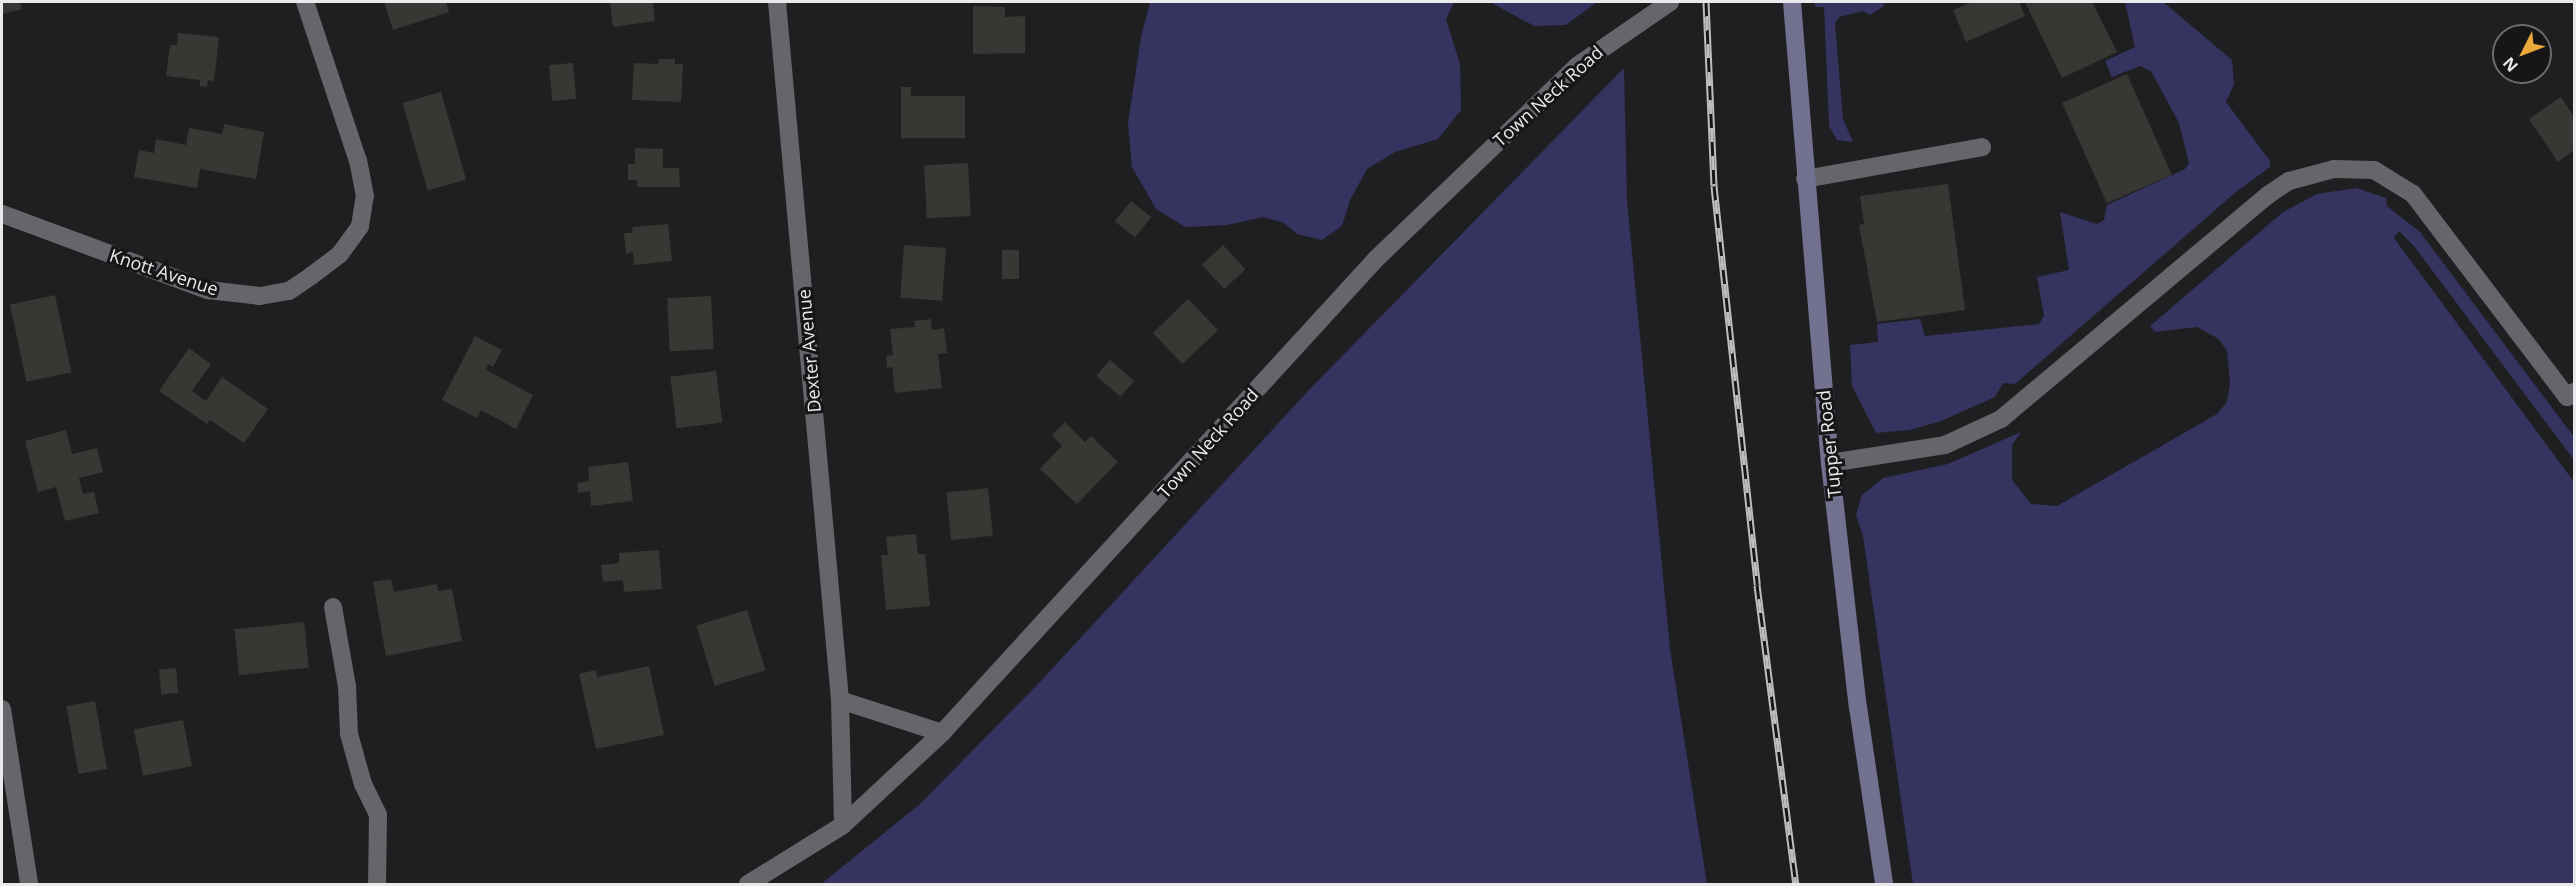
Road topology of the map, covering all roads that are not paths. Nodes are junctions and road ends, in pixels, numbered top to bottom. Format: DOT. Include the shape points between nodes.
graph roads {
  1 [pos="305,2"];
  2 [pos="777,2"];
  3 [pos="1670,2"];
  4 [pos="1792,2"];
  5 [pos="1982,147"];
  6 [pos="1805,179"];
  7 [pos="2,214"];
  8 [pos="2572,398"];
  9 [pos="1830,463"];
  10 [pos="333,607"];
  11 [pos="840,700"];
  12 [pos="2,709"];
  13 [pos="942,733"];
  14 [pos="843,825"];
  15 [pos="29,885"];
  16 [pos="377,885"];
  17 [pos="748,885"];
  18 [pos="1884,885"];
  1 -- 7 [label="street, Knott Avenue" via="358,161 365,196 360,226 340,254 311,276 289,291 260,296 208,290"];
  2 -- 11 [label="street, Dexter Avenue"];
  3 -- 13 [label="street, Town Neck Road" via="1584,61 1548,92 1377,258"];
  4 -- 6 [label="main road, Tupper Road"];
  5 -- 6 [label="street"];
  6 -- 9 [label="main road, Tupper Road"];
  8 -- 9 [label="street" via="2413,194 2384,175 2355,167 2304,176 2268,195 2001,419 1945,445"];
  9 -- 18 [label="main road, Tupper Road" via="1858,707"];
  10 -- 16 [label="street" via="347,687 349,734 363,784 378,815"];
  11 -- 13 [label="street"];
  11 -- 14 [label="street, Dexter Avenue"];
  12 -- 15 [label="street"];
  13 -- 14 [label="street, Town Neck Road"];
  14 -- 17 [label="street, Town Neck Road"];
}
